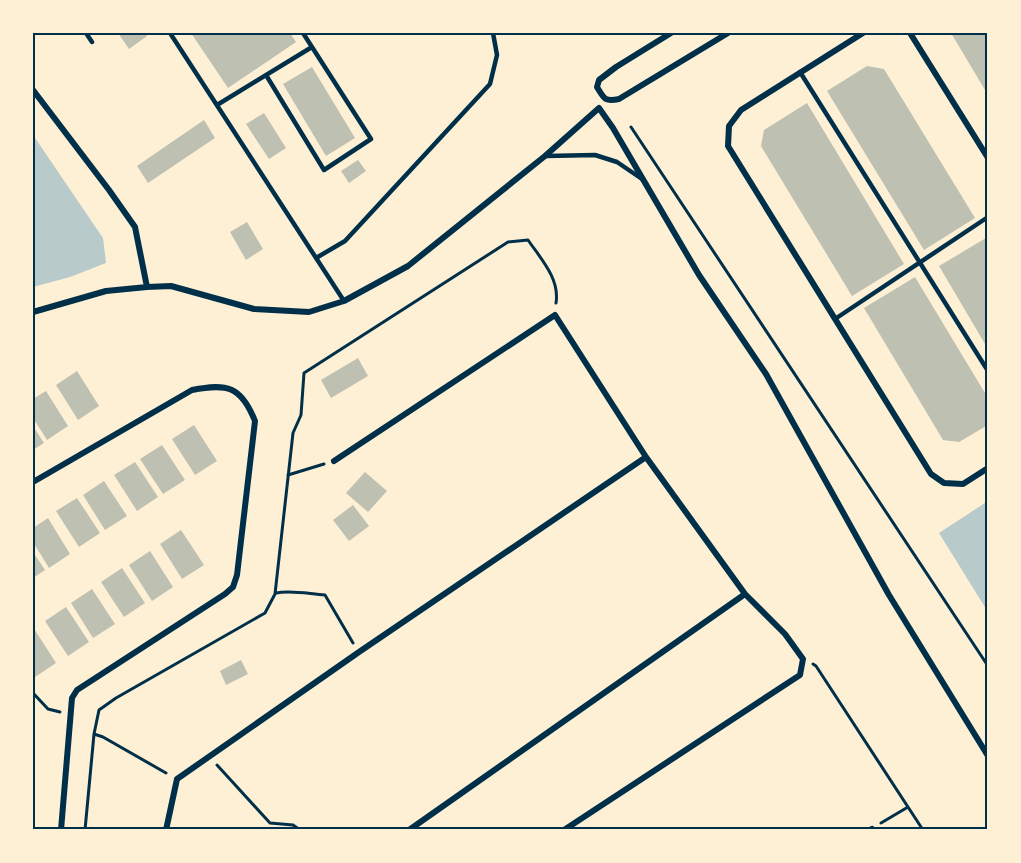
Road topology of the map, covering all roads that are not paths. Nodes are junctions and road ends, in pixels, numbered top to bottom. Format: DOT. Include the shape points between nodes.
graph roads {
  1 [pos="86,33"];
  2 [pos="170,33"];
  3 [pos="303,33"];
  4 [pos="493,33"];
  5 [pos="671,33"];
  6 [pos="729,33"];
  7 [pos="863,33"];
  8 [pos="910,33"];
  9 [pos="92,42"];
  10 [pos="312,47"];
  11 [pos="801,72"];
  12 [pos="266,75"];
  13 [pos="33,90"];
  14 [pos="217,105"];
  15 [pos="545,156"];
  16 [pos="988,158"];
  17 [pos="644,181"];
  18 [pos="988,218"];
  19 [pos="316,258"];
  20 [pos="920,263"];
  21 [pos="147,286"];
  22 [pos="344,301"];
  23 [pos="33,312"];
  24 [pos="834,319"];
  25 [pos="988,371"];
  26 [pos="646,457"];
  27 [pos="334,461"];
  28 [pos="988,468"];
  29 [pos="33,482"];
  30 [pos="745,594"];
  31 [pos="988,756"];
  32 [pos="61,830"];
  33 [pos="166,830"];
  34 [pos="409,830"];
  35 [pos="564,830"];
  1 -- 9 [label="lane"];
  2 -- 14 [label="lane"];
  3 -- 10 [label="lane"];
  4 -- 19 [label="lane" via="497,55 490,84 345,241"];
  5 -- 6 [label="street" via="599,80 597,87 604,98 619,99"];
  7 -- 11 [label="street"];
  8 -- 16 [label="street"];
  10 -- 12 [label="lane"];
  10 -- 12 [label="lane" via="371,139 324,170"];
  11 -- 20 [label="lane"];
  11 -- 24 [label="street" via="741,110 729,126 728,146"];
  12 -- 14 [label="lane"];
  13 -- 21 [label="street" via="135,227"];
  14 -- 19 [label="lane"];
  15 -- 17 [label="lane" via="595,155 617,162"];
  15 -- 17 [label="street" via="599,108"];
  15 -- 22 [label="street" via="408,266"];
  17 -- 31 [label="street" via="699,275 766,374 888,595"];
  18 -- 20 [label="lane"];
  19 -- 22 [label="lane"];
  20 -- 24 [label="lane"];
  20 -- 25 [label="lane"];
  21 -- 22 [label="street" via="171,286 254,309 309,312"];
  21 -- 23 [label="street" via="106,291"];
  24 -- 28 [label="street" via="930,474 944,483 963,484"];
  26 -- 27 [label="street" via="555,315"];
  26 -- 30 [label="street"];
  26 -- 33 [label="street" via="177,779"];
  29 -- 32 [label="street" via="192,390 212,386 239,393 255,421 233,587 77,690 72,698"];
  30 -- 34 [label="street"];
  30 -- 35 [label="street" via="803,659 800,675"];
}
